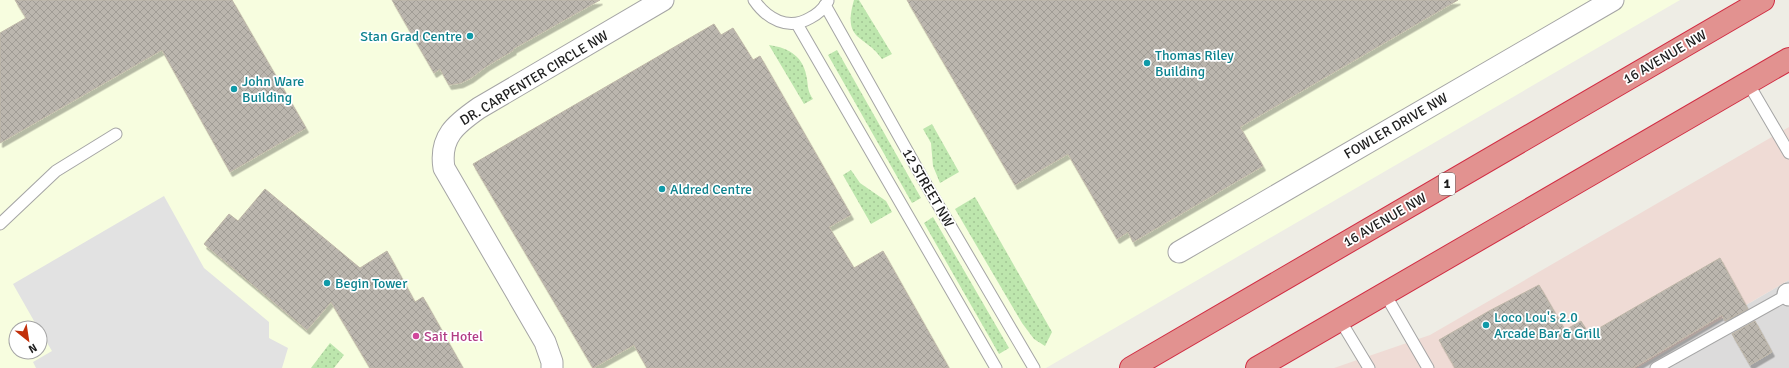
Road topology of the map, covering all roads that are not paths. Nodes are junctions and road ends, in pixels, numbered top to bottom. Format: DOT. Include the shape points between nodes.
graph roads {
  1 [pos="663,0"];
  2 [pos="753,0"];
  3 [pos="1613,0"];
  4 [pos="1763,0"];
  5 [pos="827,3"];
  6 [pos="797,24"];
  7 [pos="1789,59"];
  8 [pos="1748,83"];
  9 [pos="116,134"];
  10 [pos="1789,153"];
  11 [pos="0,224"];
  12 [pos="1179,252"];
  13 [pos="1385,294"];
  14 [pos="1789,294"];
  15 [pos="1340,320"];
  16 [pos="552,368"];
  17 [pos="996,368"];
  18 [pos="1034,368"];
  19 [pos="1131,368"];
  20 [pos="1257,368"];
  21 [pos="1369,368"];
  22 [pos="1428,368"];
  23 [pos="1656,368"];
  1 -- 16 [label="street, DR. CARPENTER CIRCLE NW" via="479,108 454,127 445,143 444,168 545,342"];
  2 -- 6 [label="lane" via="762,12 774,20 784,24"];
  3 -- 12 [label="street, FOWLER DRIVE NW"];
  4 -- 19 [label="highway, 16 AVENUE NW / 1"];
  5 -- 6 [label="lane" via="816,15"];
  5 -- 18 [label="lane, 12 STREET NW" via="930,192"];
  6 -- 17 [label="lane"];
  7 -- 8 [label="highway"];
  8 -- 10 [label="lane"];
  8 -- 13 [label="highway"];
  9 -- 11 [label="lane" via="56,171"];
  13 -- 15 [label="highway"];
  13 -- 22 [label="lane"];
  14 -- 23 [label="lane"];
  15 -- 20 [label="highway"];
  15 -- 21 [label="lane"];
}
